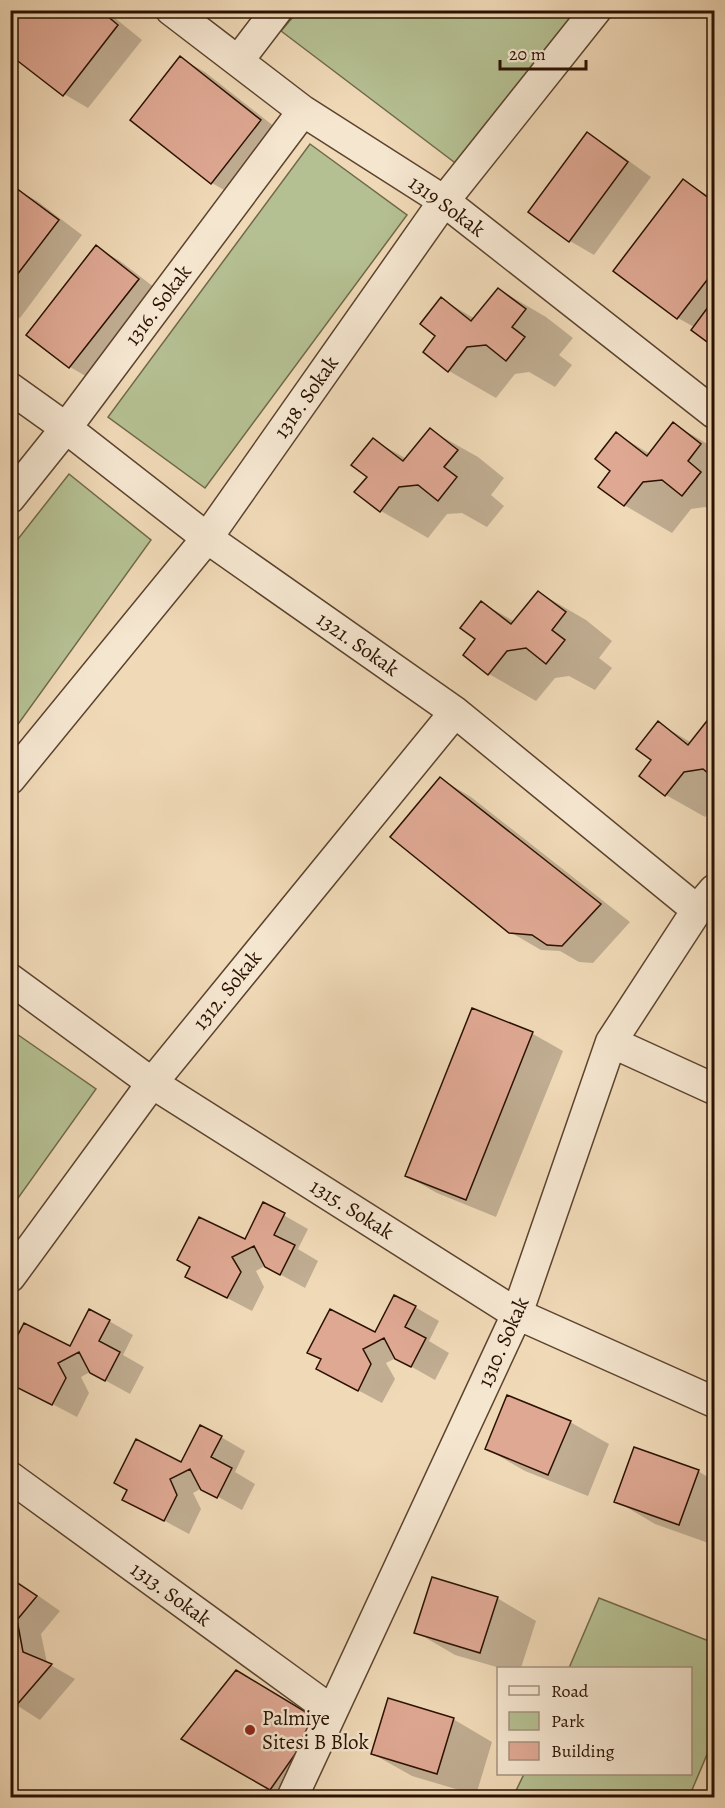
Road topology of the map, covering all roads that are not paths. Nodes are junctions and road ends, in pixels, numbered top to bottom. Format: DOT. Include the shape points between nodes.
graph roads {
  1 [pos="171,10"];
  2 [pos="277,10"];
  3 [pos="596,10"];
  4 [pos="238,61"];
  5 [pos="303,111"];
  6 [pos="444,201"];
  7 [pos="10,388"];
  8 [pos="714,413"];
  9 [pos="66,428"];
  10 [pos="10,498"];
  11 [pos="207,538"];
  12 [pos="454,712"];
  13 [pos="10,779"];
  14 [pos="706,900"];
  15 [pos="10,979"];
  16 [pos="611,1042"];
  17 [pos="152,1083"];
  18 [pos="714,1089"];
  19 [pos="10,1277"];
  20 [pos="517,1314"];
  21 [pos="714,1402"];
  22 [pos="10,1477"];
  23 [pos="332,1712"];
  24 [pos="292,1797"];
  1 -- 4 [label="street, 1319 Sokak"];
  2 -- 4 [label="street"];
  3 -- 6 [label="street, 1318. Sokak"];
  4 -- 5 [label="street, 1319 Sokak"];
  5 -- 6 [label="street, 1319 Sokak"];
  5 -- 9 [label="street, 1316. Sokak"];
  6 -- 8 [label="street, 1319 Sokak"];
  6 -- 11 [label="street, 1318. Sokak"];
  7 -- 9 [label="street, 1321. Sokak"];
  9 -- 10 [label="street, 1316. Sokak"];
  9 -- 11 [label="street, 1321. Sokak"];
  11 -- 12 [label="street, 1321. Sokak"];
  11 -- 13 [label="street, 1318. Sokak"];
  12 -- 14 [label="street, 1321. Sokak"];
  12 -- 17 [label="street, 1312. Sokak"];
  14 -- 16 [label="street, 1310. Sokak"];
  15 -- 17 [label="street, 1315. Sokak"];
  16 -- 18 [label="street"];
  16 -- 20 [label="street, 1310. Sokak"];
  17 -- 19 [label="street, 1312. Sokak"];
  17 -- 20 [label="street, 1315. Sokak"];
  20 -- 21 [label="street, 1315. Sokak"];
  20 -- 23 [label="street, 1310. Sokak"];
  22 -- 23 [label="street, 1313. Sokak"];
  23 -- 24 [label="street, 1310. Sokak"];
}
